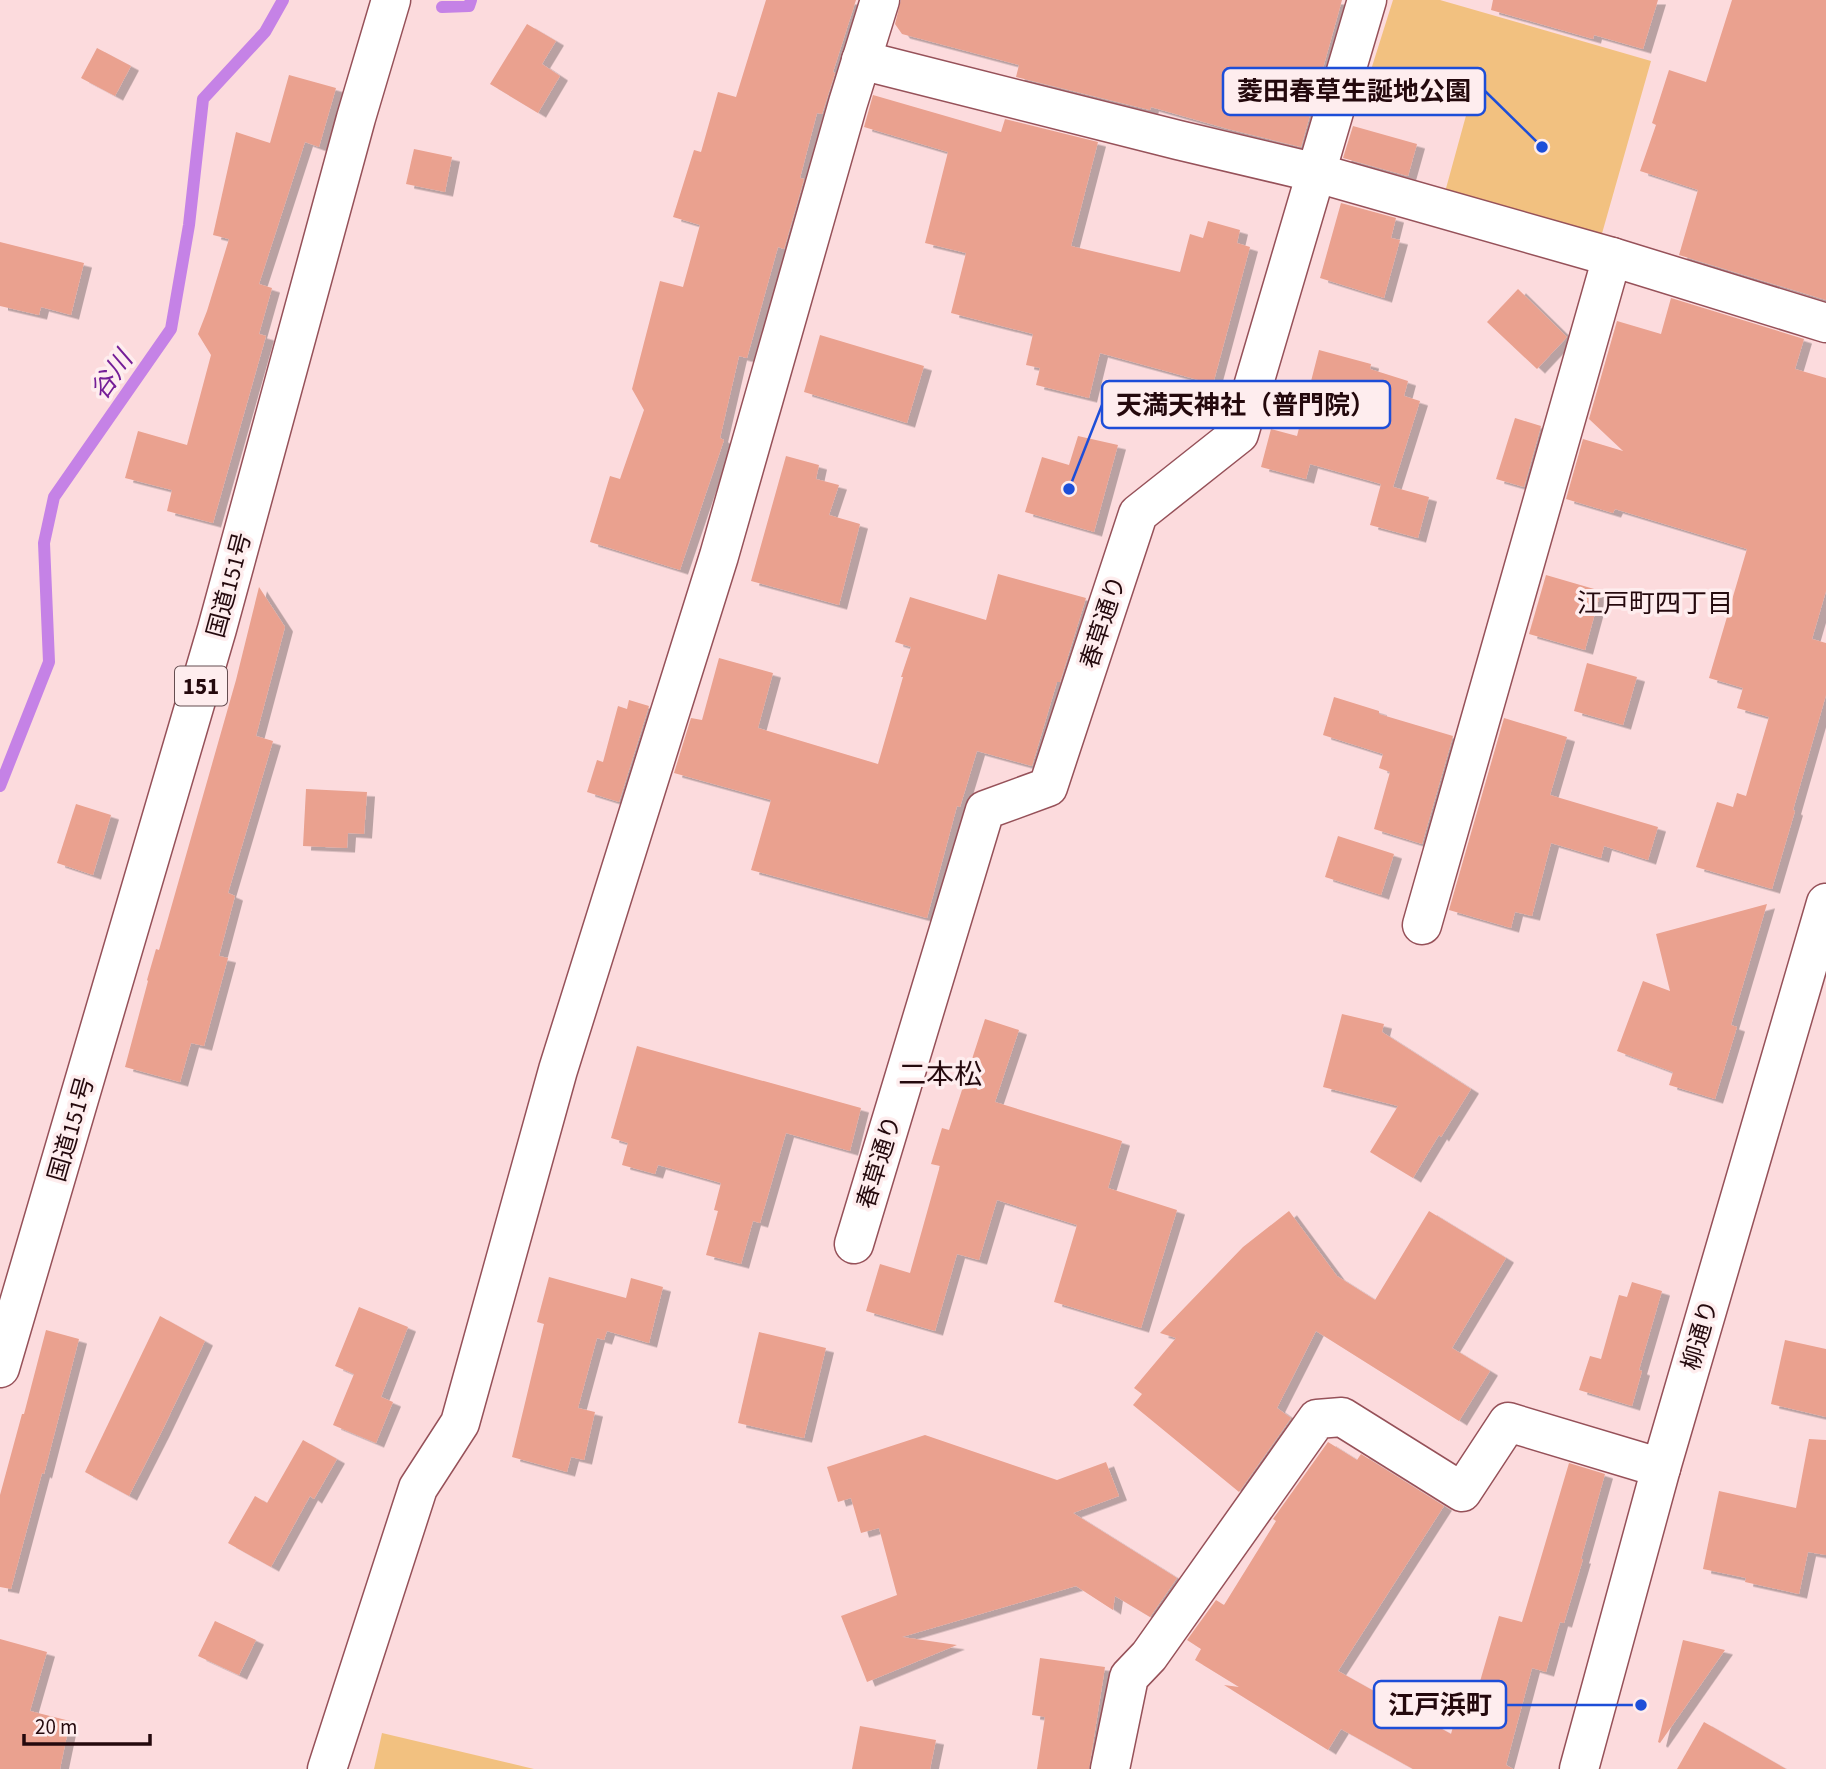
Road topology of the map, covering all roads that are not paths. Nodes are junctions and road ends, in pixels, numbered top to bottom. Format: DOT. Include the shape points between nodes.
graph roads {
  1 [pos="391,0"];
  2 [pos="880,0"];
  3 [pos="1367,0"];
  4 [pos="861,60"];
  5 [pos="1317,173"];
  6 [pos="1612,257"];
  7 [pos="1826,323"];
  8 [pos="1826,906"];
  9 [pos="1422,925"];
  10 [pos="854,1244"];
  11 [pos="0,1368"];
  12 [pos="1661,1468"];
  13 [pos="327,1769"];
  14 [pos="1110,1769"];
  15 [pos="1579,1769"];
  1 -- 11 [label="main road, 国道151号 / 151" via="217,629"];
  2 -- 4 [label="main road"];
  3 -- 5 [label="main road, 春草通り"];
  4 -- 5 [label="main road"];
  4 -- 13 [label="main road" via="719,556 558,1070 460,1423 418,1488"];
  5 -- 6 [label="main road"];
  5 -- 10 [label="main road, 春草通り" via="1239,434 1138,514 1048,787 985,810"];
  6 -- 7 [label="main road"];
  6 -- 9 [label="main road"];
  8 -- 12 [label="main road, 柳通り"];
  12 -- 14 [label="main road" via="1508,1422 1462,1492 1342,1417 1317,1419 1149,1656 1129,1677"];
  12 -- 15 [label="main road, 柳通り"];
}
